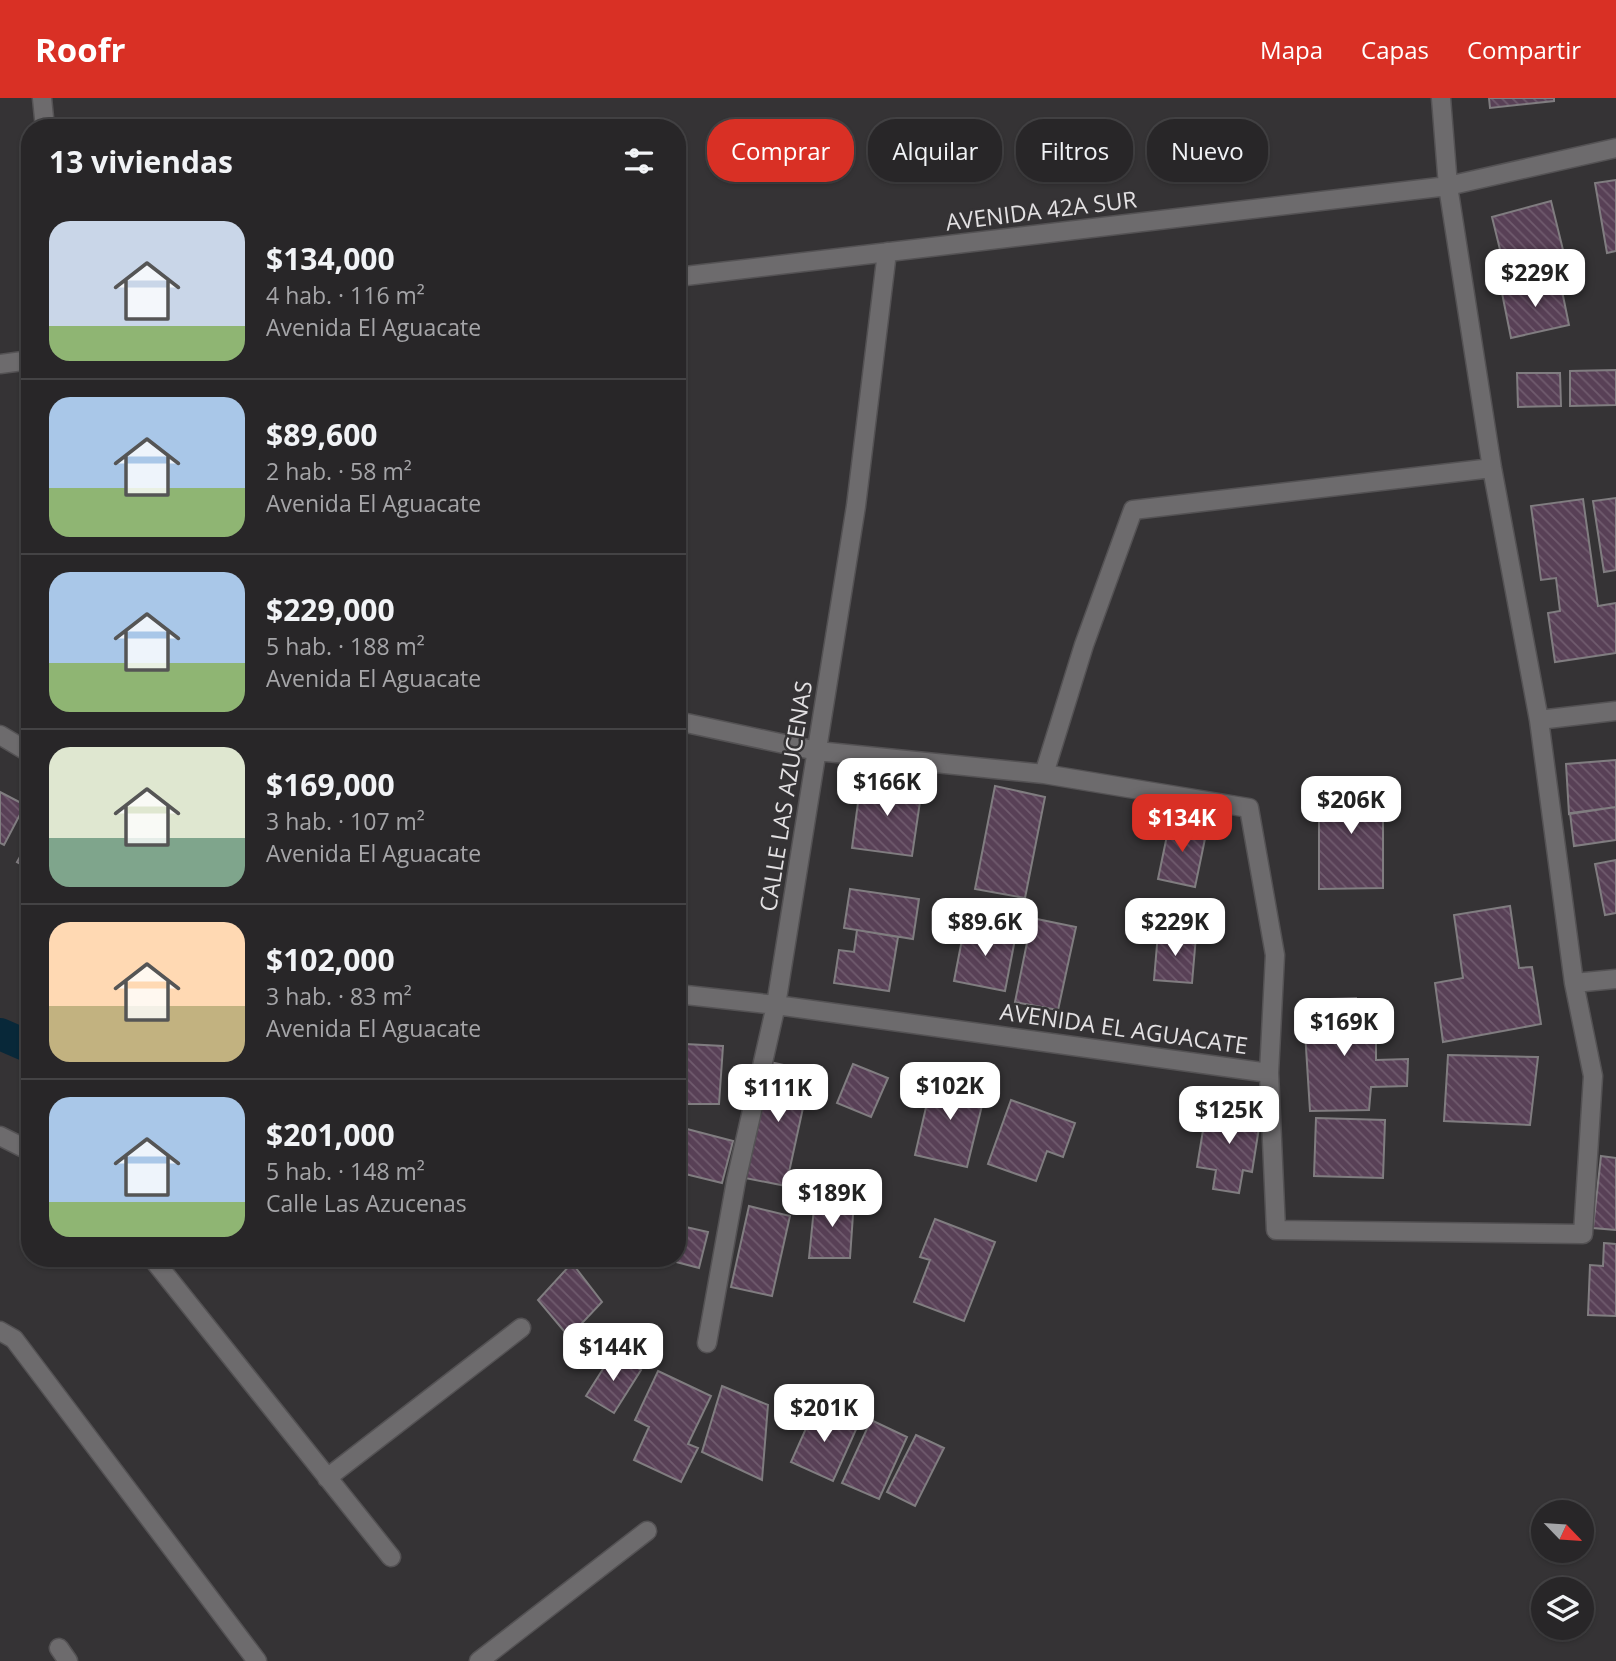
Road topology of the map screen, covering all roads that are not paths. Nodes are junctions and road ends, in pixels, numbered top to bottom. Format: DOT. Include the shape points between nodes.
graph roads {
  1 [pos="42,98"];
  2 [pos="1441,98"];
  3 [pos="44,119"];
  4 [pos="1616,148"];
  5 [pos="1448,186"];
  6 [pos="887,252"];
  7 [pos="686,276"];
  8 [pos="21,361"];
  9 [pos="0,364"];
  10 [pos="1492,468"];
  11 [pos="1616,712"];
  12 [pos="1539,720"];
  13 [pos="686,722"];
  14 [pos="0,735"];
  15 [pos="21,747"];
  16 [pos="817,751"];
  17 [pos="1044,774"];
  18 [pos="1616,979"];
  19 [pos="1574,983"];
  20 [pos="686,995"];
  21 [pos="776,1005"];
  22 [pos="1269,1073"];
  23 [pos="0,1136"];
  24 [pos="21,1146"];
  25 [pos="159,1267"];
  26 [pos="521,1328"];
  27 [pos="0,1331"];
  28 [pos="707,1343"];
  29 [pos="327,1478"];
  30 [pos="647,1531"];
  31 [pos="391,1557"];
  32 [pos="257,1661"];
  33 [pos="479,1661"];
  1 -- 3 [label="street"];
  2 -- 5 [label="street"];
  4 -- 5 [label="street, AVENIDA 42A SUR"];
  5 -- 6 [label="street, AVENIDA 42A SUR"];
  5 -- 10 [label="street"];
  6 -- 7 [label="street, AVENIDA 42A SUR"];
  6 -- 16 [label="street, CALLE LAS AZUCENAS" via="856,506"];
  8 -- 9 [label="street"];
  10 -- 12 [label="street"];
  10 -- 17 [label="street" via="1133,510"];
  11 -- 12 [label="street"];
  12 -- 19 [label="street"];
  13 -- 16 [label="street"];
  14 -- 15 [label="street"];
  16 -- 17 [label="street"];
  16 -- 21 [label="street, CALLE LAS AZUCENAS"];
  17 -- 22 [label="street" via="1249,808 1275,955"];
  18 -- 19 [label="street"];
  19 -- 22 [label="street, AVENIDA EL AGUACATE" via="1592,1076 1583,1234 1276,1230"];
  20 -- 21 [label="street, AVENIDA EL AGUACATE"];
  21 -- 22 [label="street, AVENIDA EL AGUACATE"];
  21 -- 28 [label="street, CALLE LAS AZUCENAS" via="736,1181"];
  23 -- 24 [label="street"];
  25 -- 29 [label="street"];
  26 -- 29 [label="street"];
  27 -- 32 [label="street" via="14,1339"];
  29 -- 31 [label="street"];
  30 -- 33 [label="street"];
}
